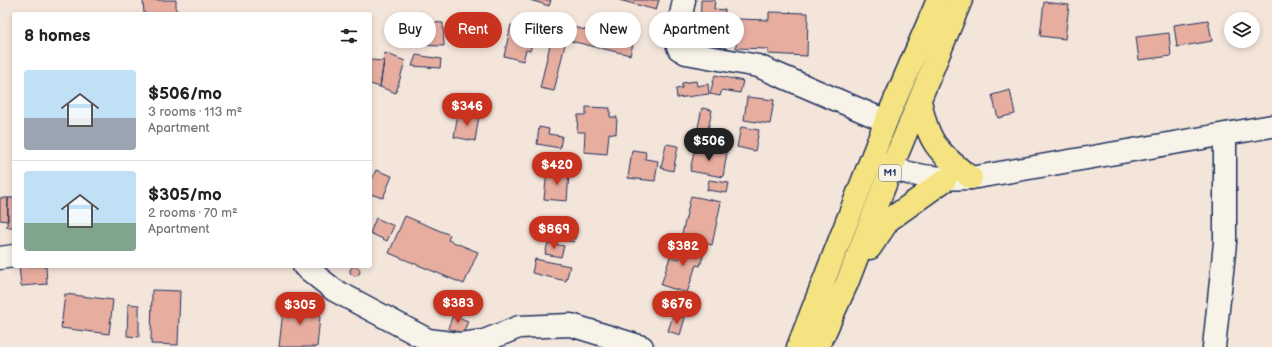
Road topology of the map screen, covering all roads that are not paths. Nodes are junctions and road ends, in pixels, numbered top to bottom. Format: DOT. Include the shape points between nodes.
graph roads {
  1 [pos="684,0"];
  2 [pos="938,0"];
  3 [pos="961,0"];
  4 [pos="920,100"];
  5 [pos="886,121"];
  6 [pos="1272,126"];
  7 [pos="1225,134"];
  8 [pos="871,160"];
  9 [pos="891,169"];
  10 [pos="971,178"];
  11 [pos="945,180"];
  12 [pos="12,256"];
  13 [pos="0,258"];
  14 [pos="306,268"];
  15 [pos="847,283"];
  16 [pos="642,347"];
  17 [pos="798,347"];
  18 [pos="818,347"];
  19 [pos="1214,347"];
  1 -- 5 [label="street" via="676,40 680,49 686,53 758,66"];
  2 -- 5 [label="highway, M1"];
  3 -- 4 [label="highway, M1"];
  4 -- 9 [label="highway, M1"];
  4 -- 10 [label="highway" via="924,120 938,151"];
  5 -- 8 [label="highway, M1"];
  6 -- 7 [label="street"];
  7 -- 10 [label="street"];
  7 -- 19 [label="street" via="1225,243"];
  8 -- 9 [label="street"];
  8 -- 17 [label="highway, M1"];
  9 -- 11 [label="street"];
  9 -- 15 [label="highway, M1"];
  10 -- 11 [label="street"];
  11 -- 15 [label="highway" via="889,220"];
  12 -- 13 [label="street"];
  14 -- 16 [label="street" via="334,290 428,340 459,344 502,335 519,326 571,325"];
  15 -- 18 [label="highway, M1"];
}
